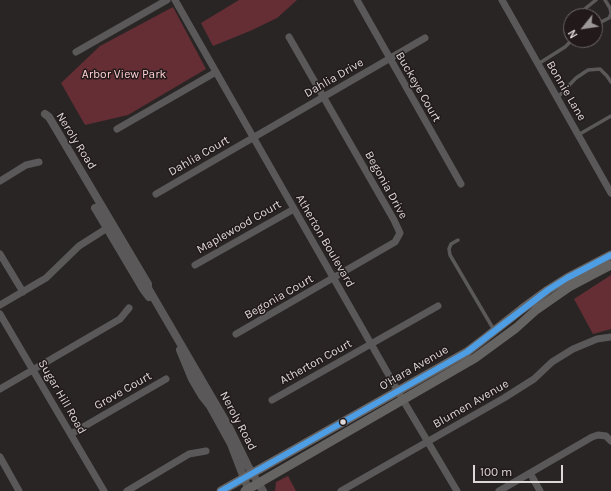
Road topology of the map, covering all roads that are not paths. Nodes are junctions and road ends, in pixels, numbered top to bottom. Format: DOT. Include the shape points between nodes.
graph roads {
  1 [pos="167,0"];
  2 [pos="175,0"];
  3 [pos="357,0"];
  4 [pos="502,0"];
  5 [pos="596,0"];
  6 [pos="605,0"];
  7 [pos="586,8"];
  8 [pos="611,13"];
  9 [pos="603,21"];
  10 [pos="289,37"];
  11 [pos="425,38"];
  12 [pos="563,48"];
  13 [pos="76,52"];
  14 [pos="390,59"];
  15 [pos="538,64"];
  16 [pos="216,72"];
  17 [pos="611,82"];
  18 [pos="323,98"];
  19 [pos="557,98"];
  20 [pos="611,116"];
  21 [pos="117,129"];
  22 [pos="578,135"];
  23 [pos="253,138"];
  24 [pos="39,162"];
  25 [pos="0,181"];
  26 [pos="461,184"];
  27 [pos="611,192"];
  28 [pos="156,194"];
  29 [pos="294,209"];
  30 [pos="110,227"];
  31 [pos="458,240"];
  32 [pos="0,254"];
  33 [pos="611,255"];
  34 [pos="195,265"];
  35 [pos="611,265"];
  36 [pos="333,278"];
  37 [pos="22,292"];
  38 [pos="0,304"];
  39 [pos="438,306"];
  40 [pos="129,308"];
  41 [pos="0,314"];
  42 [pos="495,331"];
  43 [pos="236,334"];
  44 [pos="611,337"];
  45 [pos="371,344"];
  46 [pos="33,369"];
  47 [pos="166,379"];
  48 [pos="0,389"];
  49 [pos="398,391"];
  50 [pos="272,400"];
  51 [pos="403,400"];
  52 [pos="71,434"];
  53 [pos="608,439"];
  54 [pos="428,442"];
  55 [pos="206,451"];
  56 [pos="0,457"];
  57 [pos="252,473"];
  58 [pos="530,473"];
  59 [pos="244,478"];
  60 [pos="261,487"];
  61 [pos="247,490"];
  62 [pos="19,491"];
  63 [pos="104,491"];
  64 [pos="127,491"];
  65 [pos="222,491"];
  66 [pos="340,491"];
  67 [pos="457,491"];
  68 [pos="499,491"];
  69 [pos="540,491"];
  1 -- 13 [label="street"];
  2 -- 16 [label="street, Atherton Boulevard"];
  3 -- 14 [label="street, Buckeye Court"];
  4 -- 15 [label="street, Bonnie Lane"];
  5 -- 7 [label="lane"];
  6 -- 8 [label="lane"];
  8 -- 9 [label="lane" via="609,18"];
  10 -- 18 [label="street"];
  11 -- 14 [label="street, Dahlia Drive"];
  12 -- 15 [label="lane"];
  14 -- 18 [label="street, Dahlia Drive"];
  14 -- 26 [label="street, Buckeye Court"];
  15 -- 19 [label="street, Bonnie Lane"];
  16 -- 21 [label="street"];
  16 -- 23 [label="street, Atherton Boulevard"];
  17 -- 19 [label="lane" via="600,69 588,70 576,78"];
  18 -- 23 [label="street, Dahlia Drive"];
  18 -- 36 [label="street, Begonia Drive" via="400,233 395,242"];
  19 -- 22 [label="street, Bonnie Lane"];
  20 -- 22 [label="lane"];
  22 -- 27 [label="street, Bonnie Lane"];
  23 -- 28 [label="street, Dahlia Court"];
  23 -- 29 [label="street, Atherton Boulevard"];
  24 -- 25 [label="street" via="26,165"];
  29 -- 34 [label="street, Maplewood Court"];
  29 -- 36 [label="street, Atherton Boulevard"];
  30 -- 30 [label="street, Neroly Road" via="49,117 45,114 45,119"];
  30 -- 37 [label="street" via="79,246 46,278"];
  30 -- 57 [label="street, Neroly Road" via="230,427"];
  30 -- 59 [label="street, Neroly Road" via="180,350 199,390 222,426"];
  31 -- 42 [label="lane" via="451,244 450,255"];
  32 -- 37 [label="street"];
  33 -- 42 [label="main road, O'Hara Avenue" via="548,290"];
  35 -- 51 [label="main road, O'Hara Avenue" via="569,287 475,358"];
  36 -- 43 [label="street, Begonia Court"];
  36 -- 45 [label="street, Atherton Boulevard"];
  37 -- 38 [label="street"];
  39 -- 45 [label="street, Atherton Court"];
  40 -- 46 [label="street" via="120,319"];
  41 -- 46 [label="street, Sugar Hill Road"];
  42 -- 49 [label="main road, O'Hara Avenue" via="467,352"];
  44 -- 54 [label="street, Blumen Avenue" via="597,339 562,355 534,379"];
  45 -- 49 [label="street, Atherton Boulevard"];
  45 -- 50 [label="street, Atherton Court"];
  46 -- 48 [label="street"];
  46 -- 52 [label="street, Sugar Hill Road"];
  47 -- 52 [label="street, Grove Court"];
  49 -- 51 [label="street, Atherton Boulevard"];
  49 -- 57 [label="main road, O'Hara Avenue"];
  51 -- 54 [label="street, Atherton Boulevard"];
  51 -- 60 [label="main road, O'Hara Avenue"];
  52 -- 63 [label="street, Sugar Hill Road"];
  53 -- 58 [label="street" via="598,435 592,437"];
  54 -- 66 [label="street, Blumen Avenue"];
  54 -- 67 [label="street, Atherton Boulevard"];
  55 -- 64 [label="street" via="189,454"];
  56 -- 62 [label="street"];
  57 -- 59 [label="main road, O'Hara Avenue"];
  57 -- 60 [label="street, Neroly Road"];
  58 -- 68 [label="street"];
  58 -- 69 [label="street"];
  59 -- 61 [label="street, Neroly Road"];
  59 -- 65 [label="main road, O'Hara Avenue"];
  60 -- 61 [label="main road, O'Hara Avenue"];
}
